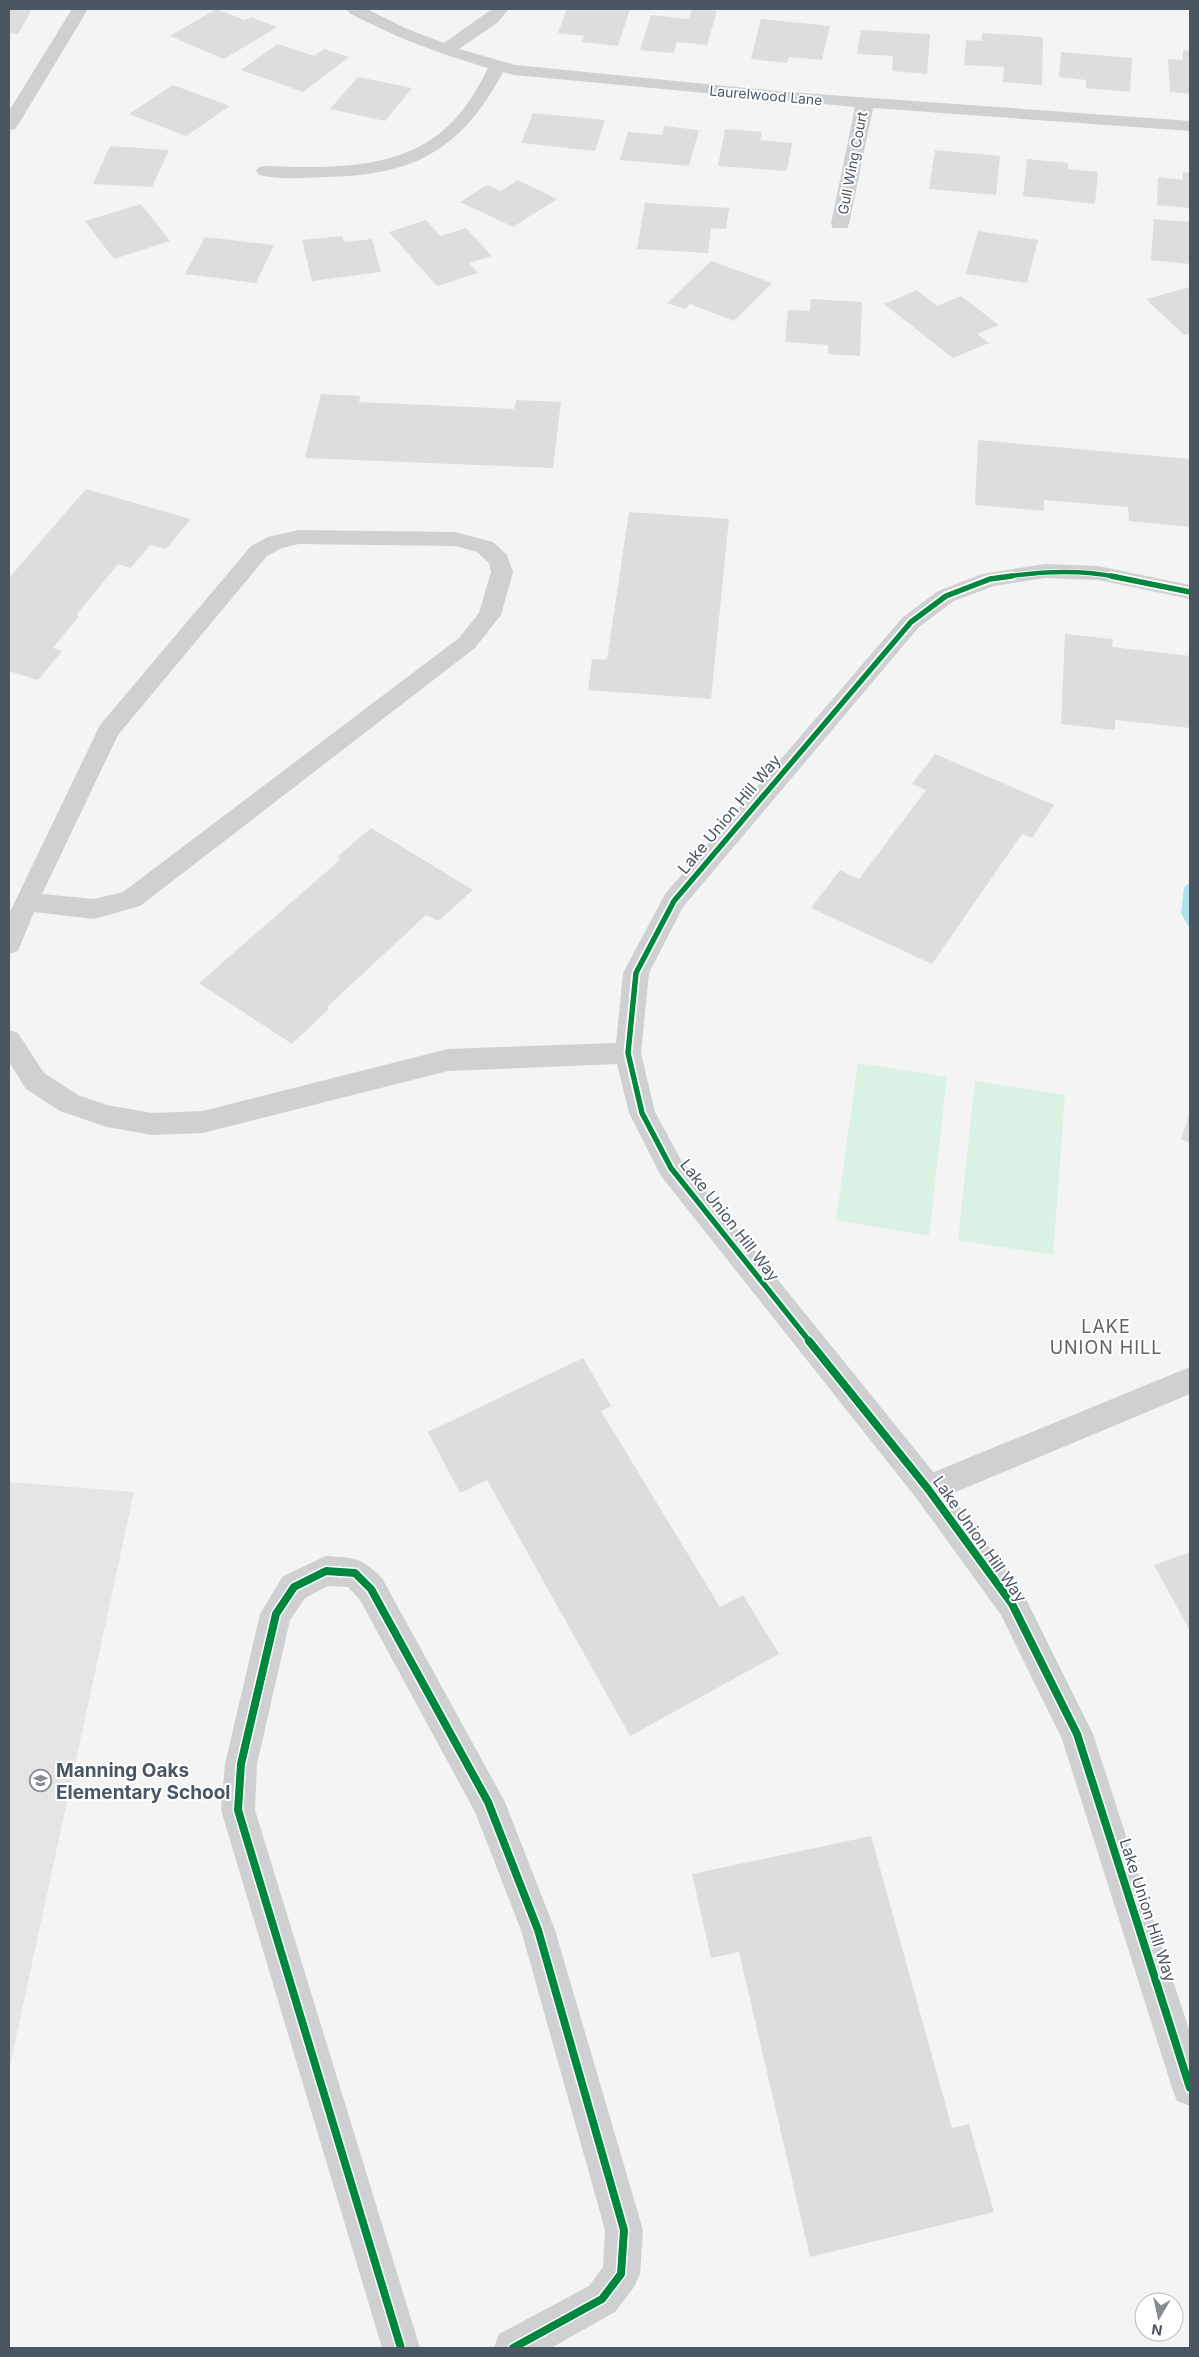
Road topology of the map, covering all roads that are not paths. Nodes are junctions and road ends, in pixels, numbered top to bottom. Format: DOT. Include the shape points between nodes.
graph roads {
  1 [pos="80,9"];
  2 [pos="355,9"];
  3 [pos="501,9"];
  4 [pos="446,50"];
  5 [pos="498,66"];
  6 [pos="864,103"];
  7 [pos="9,125"];
  8 [pos="1190,126"];
  9 [pos="265,171"];
  10 [pos="840,224"];
  11 [pos="1190,592"];
  12 [pos="26,902"];
  13 [pos="9,944"];
  14 [pos="9,1040"];
  15 [pos="628,1053"];
  16 [pos="1190,1380"];
  17 [pos="928,1489"];
  18 [pos="1190,2088"];
  19 [pos="401,2348"];
  20 [pos="513,2348"];
  1 -- 7 [label="street"];
  2 -- 4 [label="street, Laurelwood Lane" via="399,32"];
  3 -- 4 [label="street"];
  4 -- 5 [label="street, Laurelwood Lane"];
  5 -- 6 [label="street, Laurelwood Lane"];
  5 -- 9 [label="street" via="483,94 462,121 443,139 418,153 386,165 350,172"];
  6 -- 8 [label="street, Laurelwood Lane"];
  6 -- 10 [label="street, Gull Wing Court"];
  11 -- 15 [label="street, Lake Union Hill Way" via="1098,573 1045,571 990,579 946,596 911,622 674,901 636,973"];
  12 -- 12 [label="street" via="108,731 259,551 276,542 299,538 455,539 485,547 500,560 502,572 490,615 467,643 131,899 94,909"];
  12 -- 13 [label="street"];
  14 -- 15 [label="street" via="35,1081 69,1103 107,1116 152,1124 203,1122 448,1060"];
  15 -- 17 [label="street, Lake Union Hill Way" via="642,1113 671,1168"];
  16 -- 17 [label="street"];
  17 -- 18 [label="street, Lake Union Hill Way" via="1012,1604 1077,1734"];
  19 -- 20 [label="street" via="238,1810 241,1764 276,1614 294,1587 326,1571 355,1573 371,1589 488,1802 538,1930 624,2230 621,2274 602,2299"];
}
